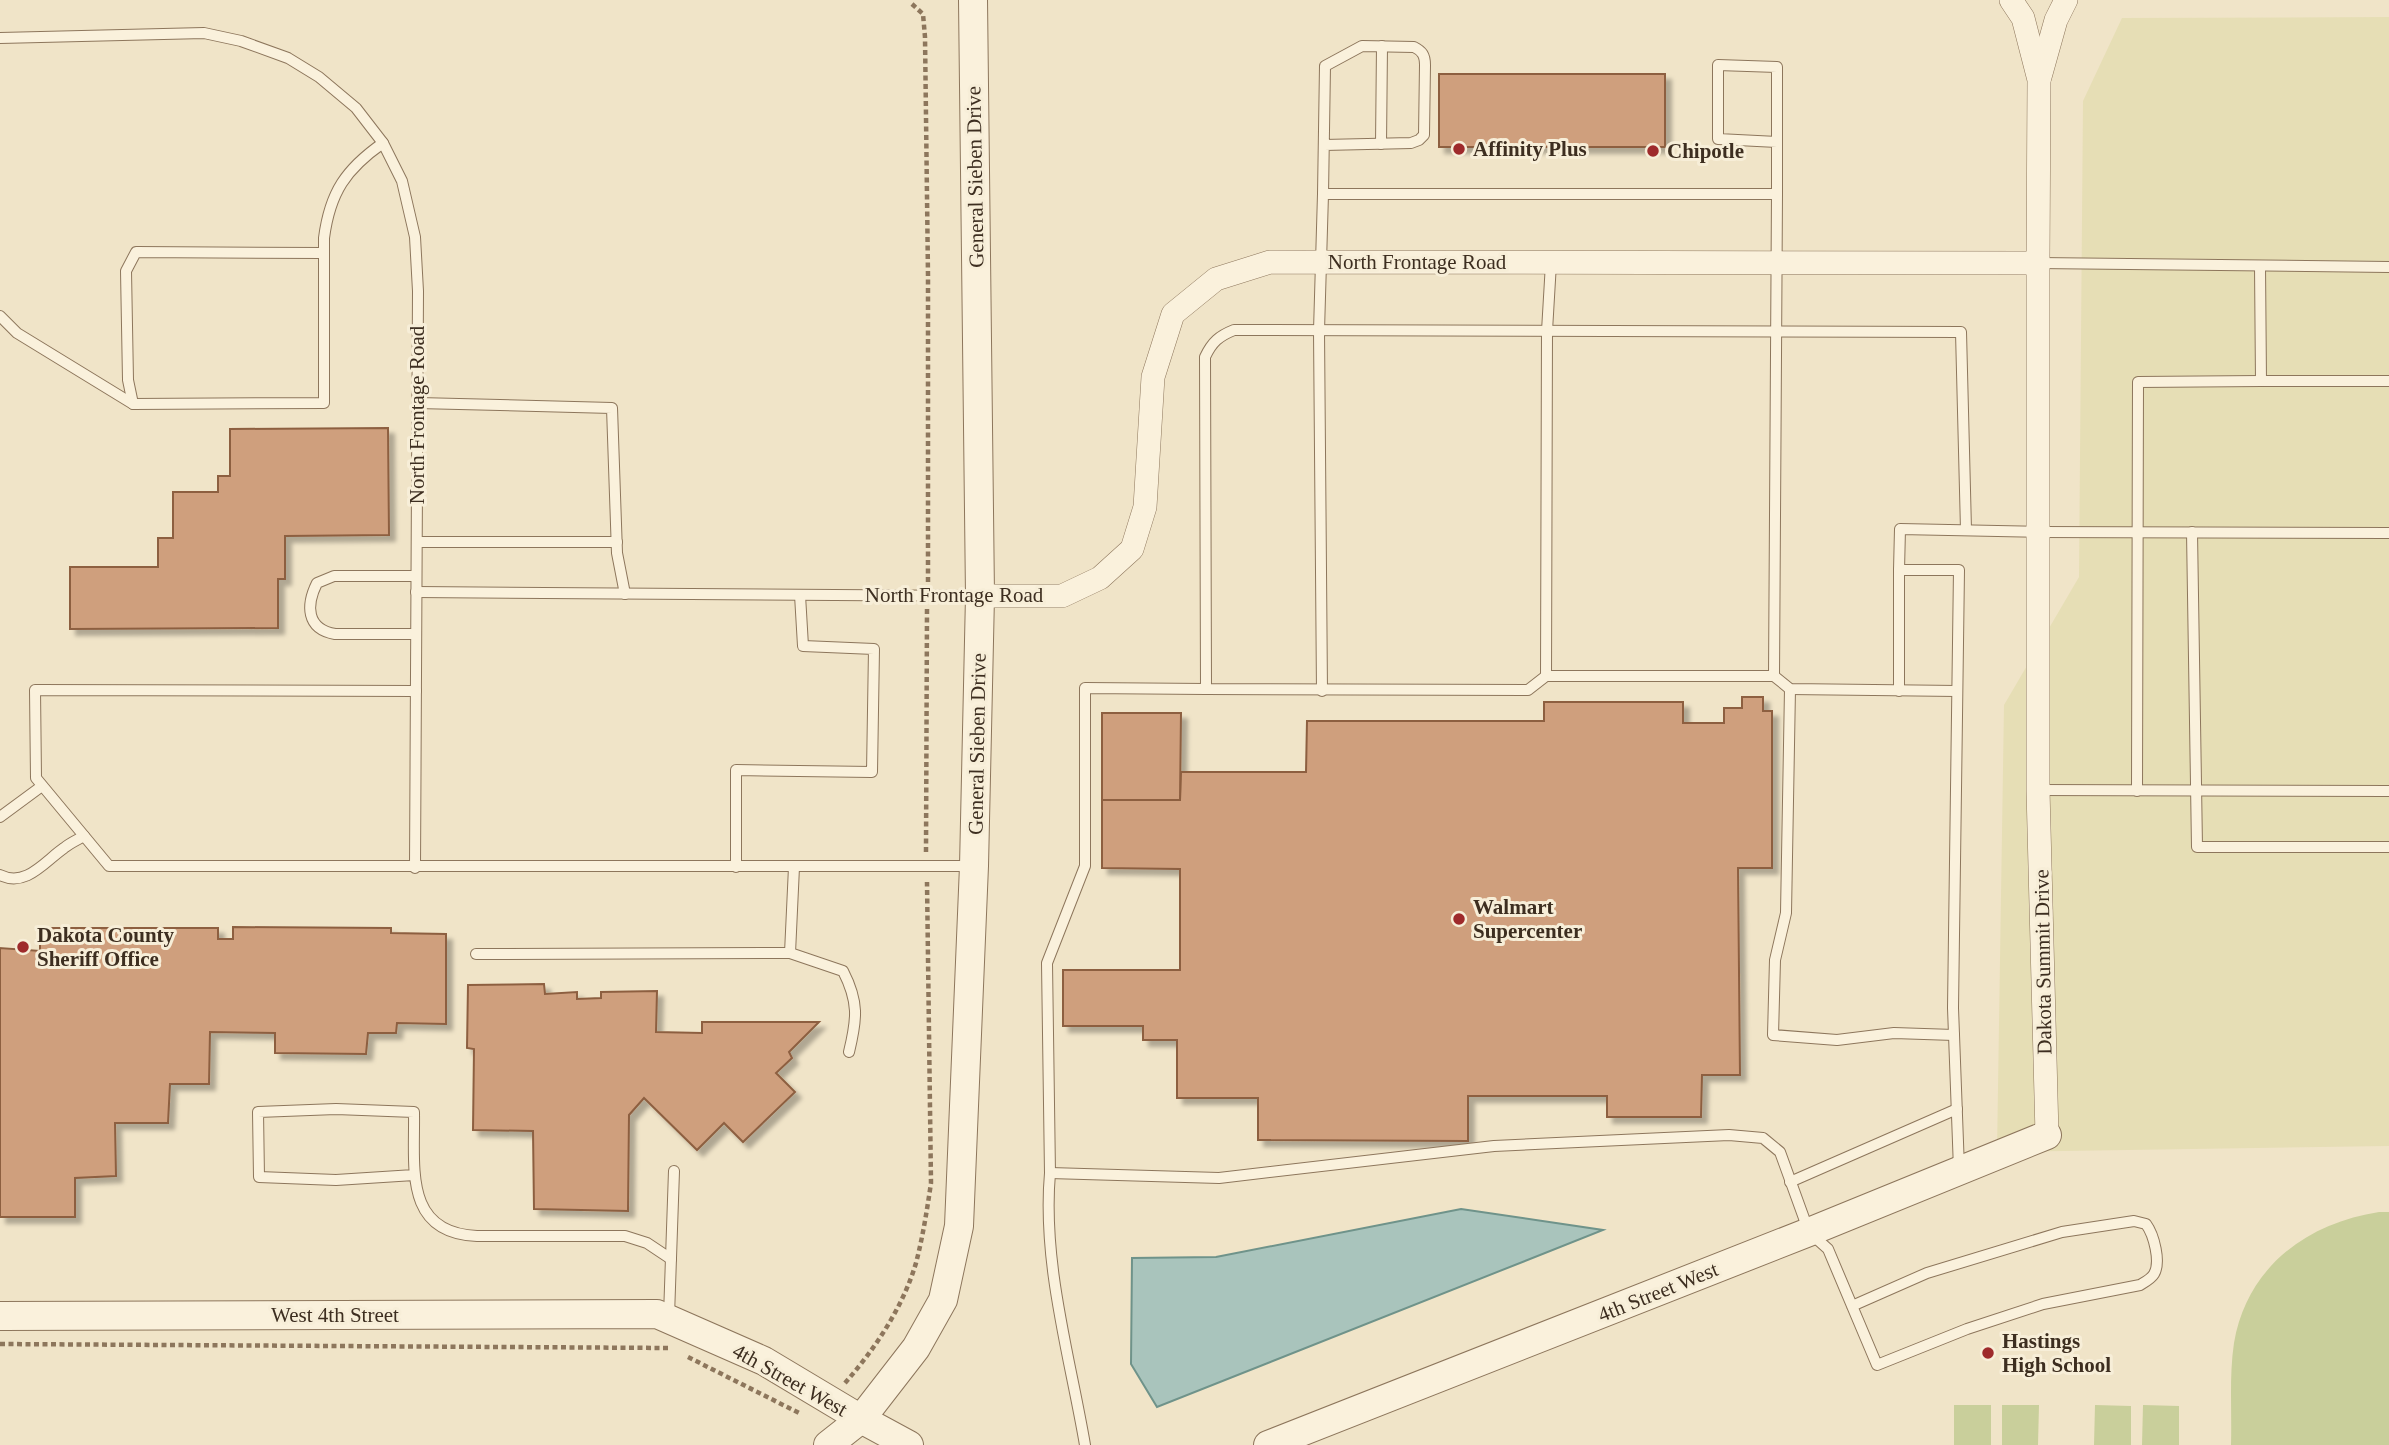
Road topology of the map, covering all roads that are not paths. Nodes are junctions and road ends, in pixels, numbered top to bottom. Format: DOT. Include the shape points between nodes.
graph roads {
  1 [pos="973,0"];
  2 [pos="2011,0"];
  3 [pos="2066,0"];
  4 [pos="0,38"];
  5 [pos="1382,46"];
  6 [pos="2039,80"];
  7 [pos="1777,142"];
  8 [pos="383,143"];
  9 [pos="1381,144"];
  10 [pos="1324,145"];
  11 [pos="1323,194"];
  12 [pos="1777,194"];
  13 [pos="324,253"];
  14 [pos="1322,262"];
  15 [pos="1551,262"];
  16 [pos="1776,263"];
  17 [pos="2038,263"];
  18 [pos="2260,265"];
  19 [pos="2389,267"];
  20 [pos="0,316"];
  21 [pos="1319,331"];
  22 [pos="1547,331"];
  23 [pos="1776,332"];
  24 [pos="2262,381"];
  25 [pos="2389,381"];
  26 [pos="418,403"];
  27 [pos="133,404"];
  28 [pos="1966,530"];
  29 [pos="2040,532"];
  30 [pos="2139,532"];
  31 [pos="2192,532"];
  32 [pos="2389,533"];
  33 [pos="417,542"];
  34 [pos="617,542"];
  35 [pos="1899,570"];
  36 [pos="416,576"];
  37 [pos="416,592"];
  38 [pos="625,594"];
  39 [pos="800,595"];
  40 [pos="980,596"];
  41 [pos="416,634"];
  42 [pos="1546,676"];
  43 [pos="1774,676"];
  44 [pos="1206,689"];
  45 [pos="1790,689"];
  46 [pos="416,691"];
  47 [pos="1322,691"];
  48 [pos="1899,691"];
  49 [pos="1957,691"];
  50 [pos="43,786"];
  51 [pos="2038,790"];
  52 [pos="2137,791"];
  53 [pos="2196,791"];
  54 [pos="2389,791"];
  55 [pos="0,817"];
  56 [pos="84,836"];
  57 [pos="2389,847"];
  58 [pos="974,866"];
  59 [pos="736,867"];
  60 [pos="794,867"];
  61 [pos="415,868"];
  62 [pos="0,875"];
  63 [pos="790,953"];
  64 [pos="476,954"];
  65 [pos="1954,1035"];
  66 [pos="849,1052"];
  67 [pos="1957,1109"];
  68 [pos="2047,1135"];
  69 [pos="1959,1169"];
  70 [pos="674,1171"];
  71 [pos="1049,1173"];
  72 [pos="414,1175"];
  73 [pos="1790,1182"];
  74 [pos="1809,1232"];
  75 [pos="671,1259"];
  76 [pos="1853,1306"];
  77 [pos="0,1315"];
  78 [pos="668,1319"];
  79 [pos="861,1419"];
  80 [pos="828,1445"];
  81 [pos="909,1445"];
  82 [pos="1085,1445"];
  83 [pos="1268,1445"];
  1 -- 40 [label="street, General Sieben Drive"];
  2 -- 6 [label="street" via="2023,18"];
  3 -- 6 [label="street"];
  4 -- 8 [label="lane, North Frontage Road" via="204,33 241,41 288,58 319,77 356,108"];
  5 -- 9 [label="lane"];
  5 -- 9 [label="lane" via="1420,50 1425,93 1424,135 1411,143"];
  5 -- 10 [label="lane" via="1362,46 1325,66"];
  6 -- 17 [label="street"];
  7 -- 7 [label="lane" via="1777,67 1718,65 1718,139"];
  7 -- 12 [label="lane"];
  8 -- 13 [label="lane" via="360,159 341,181 326,222"];
  8 -- 26 [label="lane, North Frontage Road" via="402,181 415,237"];
  9 -- 10 [label="lane"];
  10 -- 11 [label="lane"];
  11 -- 12 [label="lane"];
  11 -- 14 [label="lane"];
  12 -- 16 [label="lane"];
  13 -- 27 [label="lane" via="324,403"];
  13 -- 27 [label="lane" via="136,251 126,271 128,380"];
  14 -- 15 [label="street, North Frontage Road"];
  14 -- 21 [label="lane"];
  14 -- 40 [label="street, North Frontage Road" via="1270,262 1216,279 1173,314 1153,377 1145,507 1132,549 1100,578 1062,596"];
  15 -- 16 [label="street, North Frontage Road"];
  15 -- 22 [label="lane"];
  16 -- 17 [label="street, North Frontage Road"];
  16 -- 23 [label="lane"];
  17 -- 18 [label="lane"];
  17 -- 29 [label="street, Dakota Summit Drive"];
  18 -- 19 [label="lane"];
  18 -- 24 [label="lane"];
  20 -- 27 [label="lane" via="17,333"];
  21 -- 22 [label="lane"];
  21 -- 44 [label="lane" via="1234,330 1212,343 1205,357"];
  21 -- 47 [label="lane"];
  22 -- 23 [label="lane"];
  22 -- 42 [label="lane"];
  23 -- 28 [label="lane" via="1961,332"];
  23 -- 43 [label="lane"];
  24 -- 25 [label="lane"];
  24 -- 30 [label="lane" via="2138,382"];
  26 -- 33 [label="lane, North Frontage Road"];
  26 -- 34 [label="lane" via="612,408"];
  28 -- 29 [label="lane"];
  28 -- 35 [label="lane" via="1900,529"];
  29 -- 30 [label="lane"];
  29 -- 51 [label="street, Dakota Summit Drive"];
  30 -- 31 [label="lane"];
  30 -- 52 [label="lane"];
  31 -- 32 [label="lane"];
  31 -- 53 [label="lane"];
  33 -- 34 [label="lane"];
  33 -- 36 [label="lane, North Frontage Road"];
  34 -- 38 [label="lane"];
  35 -- 48 [label="lane"];
  35 -- 49 [label="lane" via="1959,570"];
  36 -- 37 [label="lane, North Frontage Road"];
  36 -- 41 [label="lane" via="334,576 317,583 310,611 323,632"];
  37 -- 38 [label="lane, North Frontage Road"];
  37 -- 41 [label="lane"];
  38 -- 39 [label="lane, North Frontage Road"];
  39 -- 40 [label="lane, North Frontage Road"];
  39 -- 59 [label="lane" via="803,646 874,649 872,772 736,770"];
  40 -- 58 [label="street, General Sieben Drive"];
  41 -- 46 [label="lane"];
  42 -- 43 [label="lane"];
  42 -- 47 [label="lane" via="1528,690"];
  43 -- 45 [label="lane"];
  44 -- 47 [label="lane"];
  44 -- 71 [label="lane" via="1085,688 1085,866 1047,963"];
  45 -- 48 [label="lane"];
  45 -- 65 [label="lane" via="1786,913 1775,960 1773,1035 1837,1040 1894,1033"];
  46 -- 50 [label="lane" via="35,690 36,778"];
  46 -- 61 [label="lane"];
  48 -- 49 [label="lane"];
  49 -- 65 [label="lane"];
  50 -- 55 [label="lane"];
  50 -- 56 [label="lane"];
  51 -- 52 [label="lane"];
  51 -- 68 [label="street, Dakota Summit Drive"];
  52 -- 53 [label="lane"];
  53 -- 54 [label="lane"];
  53 -- 57 [label="lane" via="2197,847"];
  56 -- 61 [label="lane" via="109,866"];
  56 -- 62 [label="lane" via="25,877"];
  58 -- 60 [label="lane"];
  58 -- 79 [label="street, General Sieben Drive" via="959,1226 943,1300 916,1348"];
  59 -- 60 [label="lane"];
  59 -- 61 [label="lane"];
  60 -- 63 [label="lane"];
  63 -- 64 [label="lane"];
  63 -- 66 [label="lane" via="842,971 856,1011"];
  65 -- 67 [label="lane"];
  67 -- 69 [label="lane"];
  67 -- 73 [label="lane"];
  68 -- 69 [label="street, 4th Street West"];
  69 -- 74 [label="street, 4th Street West"];
  70 -- 75 [label="lane"];
  71 -- 73 [label="lane" via="1219,1178 1494,1146 1729,1135 1763,1138 1780,1152"];
  71 -- 82 [label="lane" via="1054,1266"];
  72 -- 72 [label="lane" via="414,1112 258,1112 259,1177 336,1180"];
  72 -- 75 [label="lane" via="421,1206 447,1231 477,1236 625,1236 647,1243"];
  73 -- 74 [label="lane"];
  74 -- 76 [label="lane" via="1828,1249"];
  74 -- 83 [label="street, 4th Street West" via="1312,1433"];
  75 -- 78 [label="lane"];
  76 -- 76 [label="lane" via="1927,1273 2062,1232 2134,1221 2146,1224 2152,1232 2157,1266 2152,1277 2140,1285 2043,1304 1877,1365"];
  77 -- 78 [label="street, West 4th Street" via="657,1314"];
  78 -- 79 [label="street, 4th Street West" via="764,1361"];
  79 -- 80 [label="street, General Sieben Drive"];
  79 -- 81 [label="street, 4th Street West"];
}
